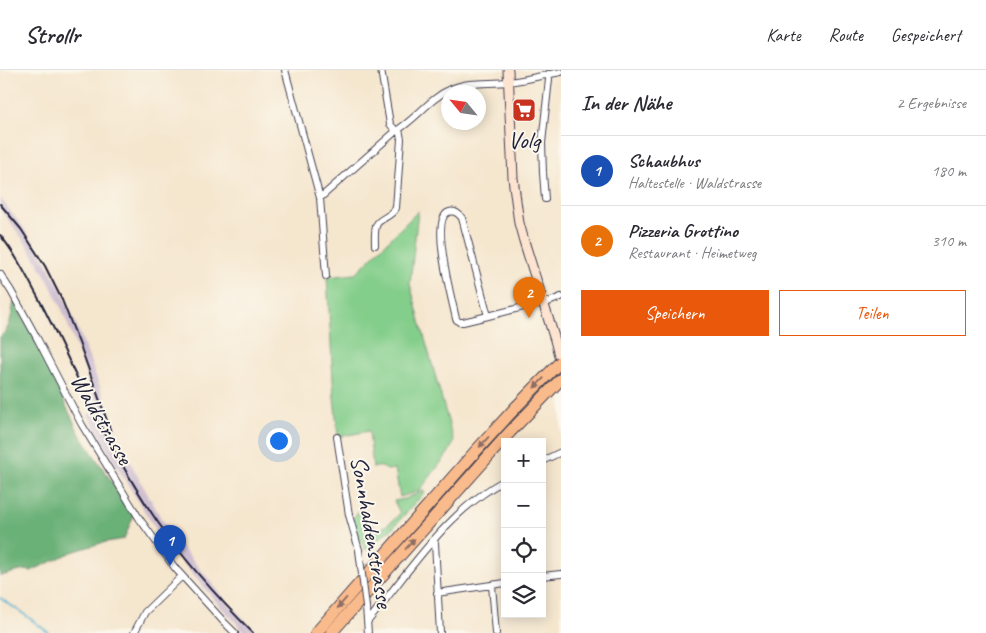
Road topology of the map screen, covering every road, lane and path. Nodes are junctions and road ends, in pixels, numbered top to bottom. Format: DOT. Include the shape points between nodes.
graph roads {
  1 [pos="285,70"];
  2 [pos="381,70"];
  3 [pos="508,70"];
  4 [pos="561,72"];
  5 [pos="548,74"];
  6 [pos="508,82"];
  7 [pos="397,130"];
  8 [pos="512,143"];
  9 [pos="542,143"];
  10 [pos="320,198"];
  11 [pos="545,199"];
  12 [pos="375,245"];
  13 [pos="0,274"];
  14 [pos="326,276"];
  15 [pos="561,297"];
  16 [pos="543,302"];
  17 [pos="488,316"];
  18 [pos="561,363"];
  19 [pos="561,378"];
  20 [pos="337,437"];
  21 [pos="561,452"];
  22 [pos="546,459"];
  23 [pos="501,483"];
  24 [pos="433,540"];
  25 [pos="561,574"];
  26 [pos="182,576"];
  27 [pos="546,576"];
  28 [pos="501,584"];
  29 [pos="492,585"];
  30 [pos="437,593"];
  31 [pos="368,621"];
  32 [pos="134,633"];
  33 [pos="235,633"];
  34 [pos="316,633"];
  35 [pos="331,633"];
  36 [pos="368,633"];
  37 [pos="440,633"];
  38 [pos="496,633"];
  1 -- 10 [label="street"];
  2 -- 7 [label="street" via="390,124"];
  3 -- 6 [label="street"];
  4 -- 5 [label="street"];
  5 -- 6 [label="street"];
  5 -- 9 [label="street"];
  6 -- 7 [label="street" via="474,83 450,89"];
  6 -- 8 [label="street"];
  7 -- 10 [label="street"];
  7 -- 12 [label="street" via="401,139 396,208 393,214 376,225"];
  8 -- 9 [label="street"];
  8 -- 16 [label="street" via="520,223"];
  9 -- 11 [label="street"];
  10 -- 14 [label="street"];
  13 -- 26 [label="street, Waldstrasse" via="82,425 139,518"];
  15 -- 16 [label="street"];
  16 -- 17 [label="street"];
  16 -- 18 [label="street"];
  17 -- 17 [label="street" via="462,218 454,211 449,212 442,220 441,239 456,319 463,322"];
  18 -- 19 [label="street" via="556,368"];
  18 -- 34 [label="highway, one-way, bridge" via="474,453"];
  35 -- 19 [label="highway, one-way"];
  20 -- 31 [label="street, Sonnhaldenstrasse, bridge" via="359,550"];
  21 -- 22 [label="street"];
  23 -- 24 [label="street" via="455,517"];
  24 -- 30 [label="street"];
  24 -- 31 [label="street"];
  25 -- 27 [label="street"];
  26 -- 32 [label="street" via="145,612"];
  26 -- 33 [label="street, Waldstrasse"];
  28 -- 29 [label="street"];
  29 -- 30 [label="street"];
  29 -- 38 [label="street"];
  30 -- 37 [label="street"];
  31 -- 36 [label="street, Sonnhaldenstrasse"];
}
